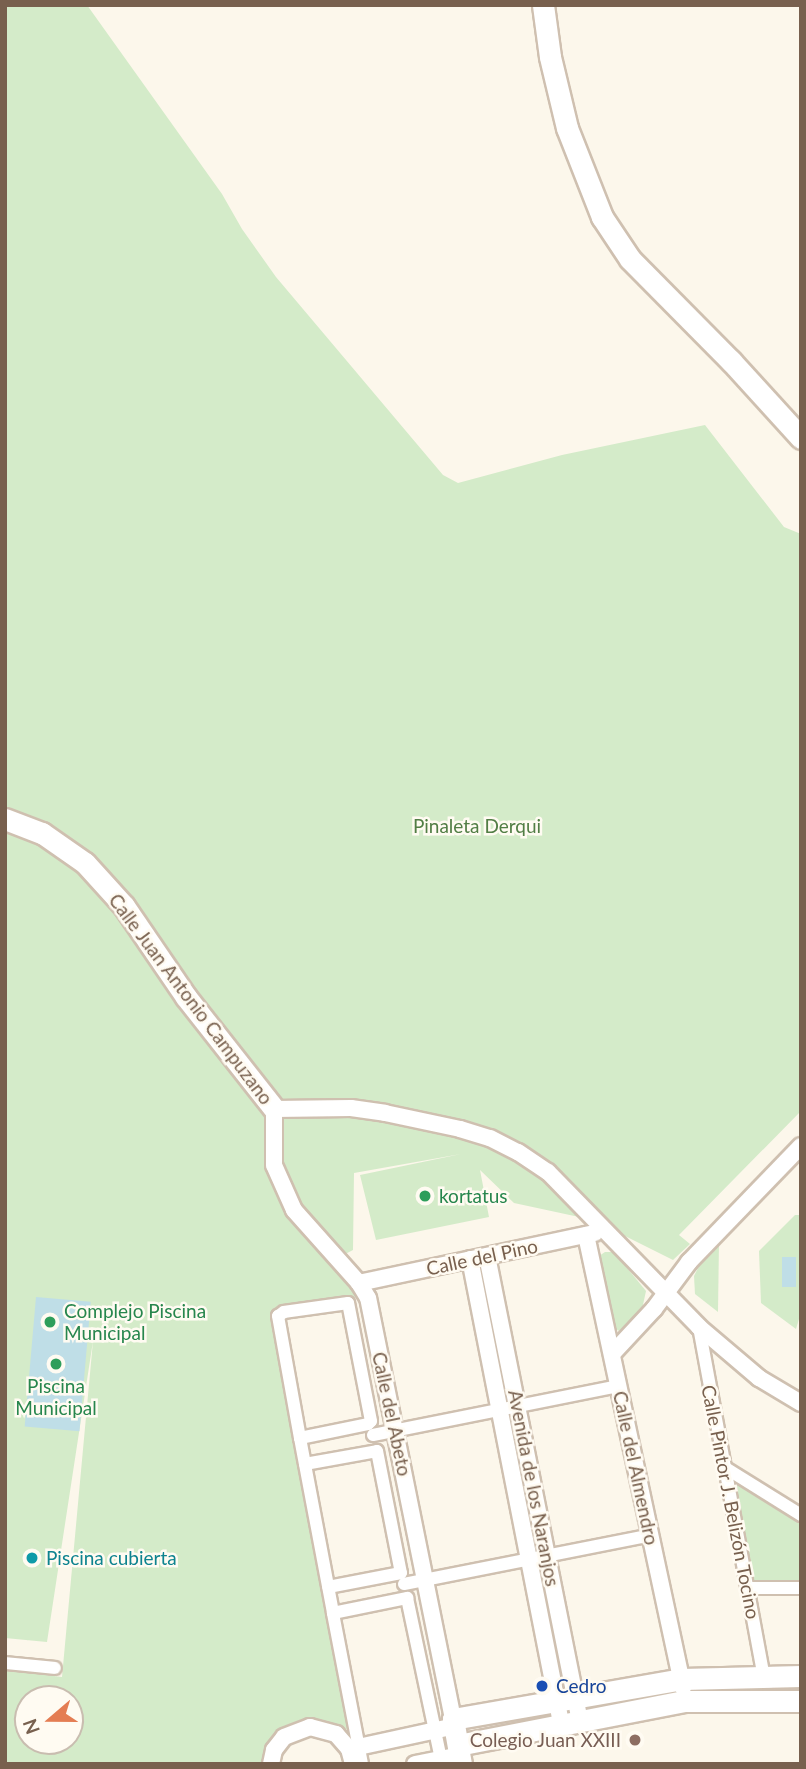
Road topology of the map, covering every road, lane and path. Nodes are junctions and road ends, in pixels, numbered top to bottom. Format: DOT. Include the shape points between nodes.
graph roads {
  1 [pos="543,5"];
  2 [pos="801,438"];
  3 [pos="5,819"];
  4 [pos="274,1109"];
  5 [pos="801,1146"];
  6 [pos="604,1231"];
  7 [pos="586,1235"];
  8 [pos="487,1256"];
  9 [pos="470,1259"];
  10 [pos="359,1283"];
  11 [pos="666,1294"];
  12 [pos="699,1327"];
  13 [pos="612,1354"];
  14 [pos="619,1385"];
  15 [pos="801,1403"];
  16 [pos="518,1406"];
  17 [pos="501,1409"];
  18 [pos="371,1421"];
  19 [pos="395,1430"];
  20 [pos="373,1435"];
  21 [pos="300,1437"];
  22 [pos="377,1451"];
  23 [pos="305,1464"];
  24 [pos="724,1467"];
  25 [pos="801,1515"];
  26 [pos="651,1535"];
  27 [pos="547,1557"];
  28 [pos="530,1561"];
  29 [pos="426,1580"];
  30 [pos="404,1585"];
  31 [pos="328,1587"];
  32 [pos="747,1588"];
  33 [pos="801,1588"];
  34 [pos="333,1613"];
  35 [pos="5,1663"];
  36 [pos="55,1668"];
  37 [pos="801,1676"];
  38 [pos="764,1677"];
  39 [pos="681,1679"];
  40 [pos="566,1699"];
  41 [pos="685,1701"];
  42 [pos="801,1701"];
  43 [pos="571,1722"];
  44 [pos="451,1745"];
  45 [pos="353,1753"];
  46 [pos="271,1764"];
  47 [pos="362,1764"];
  48 [pos="415,1764"];
  1 -- 2 [label="street" via="567,128 602,217 630,259"];
  3 -- 4 [label="street, Calle Juan Antonio Campuzano" via="42,833 85,863 124,906 186,997"];
  4 -- 6 [label="street, Calle Juan Antonio Campuzano" via="351,1108 490,1138 548,1172"];
  4 -- 10 [label="street, Calle del Abeto" via="274,1165 294,1210"];
  5 -- 11 [label="street" via="688,1262"];
  6 -- 7 [label="street, Calle del Pino"];
  6 -- 11 [label="street, Calle Juan Antonio Campuzano"];
  7 -- 8 [label="street, Calle del Pino"];
  7 -- 13 [label="street, Calle del Almendro"];
  8 -- 9 [label="street, Calle del Pino"];
  8 -- 16 [label="street, Avenida de los Naranjos"];
  9 -- 10 [label="street, Calle del Pino"];
  9 -- 17 [label="street, Avenida de los Naranjos"];
  10 -- 19 [label="street, Calle del Abeto" via="368,1298"];
  11 -- 12 [label="street, Calle Juan Antonio Campuzano"];
  11 -- 13 [label="street"];
  12 -- 15 [label="street, Calle Juan Antonio Campuzano" via="758,1378"];
  12 -- 24 [label="street, Calle Pintor J. Belizón Tocino"];
  13 -- 14 [label="street, Calle del Almendro"];
  14 -- 16 [label="street"];
  14 -- 26 [label="street, Calle del Almendro"];
  16 -- 17 [label="street"];
  16 -- 27 [label="street, Avenida de los Naranjos"];
  17 -- 19 [label="street"];
  17 -- 28 [label="street, Avenida de los Naranjos"];
  18 -- 20 [label="street"];
  18 -- 21 [label="street"];
  18 -- 21 [label="street" via="348,1303 284,1312 278,1316"];
  19 -- 20 [label="street"];
  19 -- 29 [label="street, Calle del Abeto"];
  20 -- 22 [label="street"];
  21 -- 23 [label="street"];
  22 -- 23 [label="street"];
  22 -- 30 [label="street"];
  23 -- 31 [label="street"];
  24 -- 25 [label="street"];
  24 -- 32 [label="street, Calle Pintor J. Belizón Tocino"];
  26 -- 27 [label="street"];
  26 -- 39 [label="street, Calle del Almendro"];
  27 -- 28 [label="street"];
  27 -- 40 [label="street, Avenida de los Naranjos"];
  28 -- 29 [label="street"];
  28 -- 40 [label="street, Avenida de los Naranjos"];
  29 -- 30 [label="street"];
  29 -- 44 [label="street, Calle del Abeto"];
  30 -- 31 [label="street"];
  30 -- 34 [label="street"];
  30 -- 44 [label="street"];
  31 -- 34 [label="street"];
  32 -- 33 [label="street"];
  32 -- 38 [label="street, Calle Pintor J. Belizón Tocino"];
  34 -- 45 [label="street"];
  35 -- 36 [label="street"];
  37 -- 38 [label="street"];
  38 -- 39 [label="street"];
  39 -- 40 [label="street"];
  39 -- 41 [label="street, Calle del Almendro"];
  40 -- 43 [label="street, Avenida de los Naranjos"];
  40 -- 44 [label="street"];
  41 -- 42 [label="street"];
  41 -- 43 [label="street"];
  43 -- 44 [label="street"];
  44 -- 45 [label="street"];
  44 -- 48 [label="street"];
  45 -- 46 [label="street" via="328,1730 301,1728 278,1744"];
  45 -- 47 [label="street"];
}
